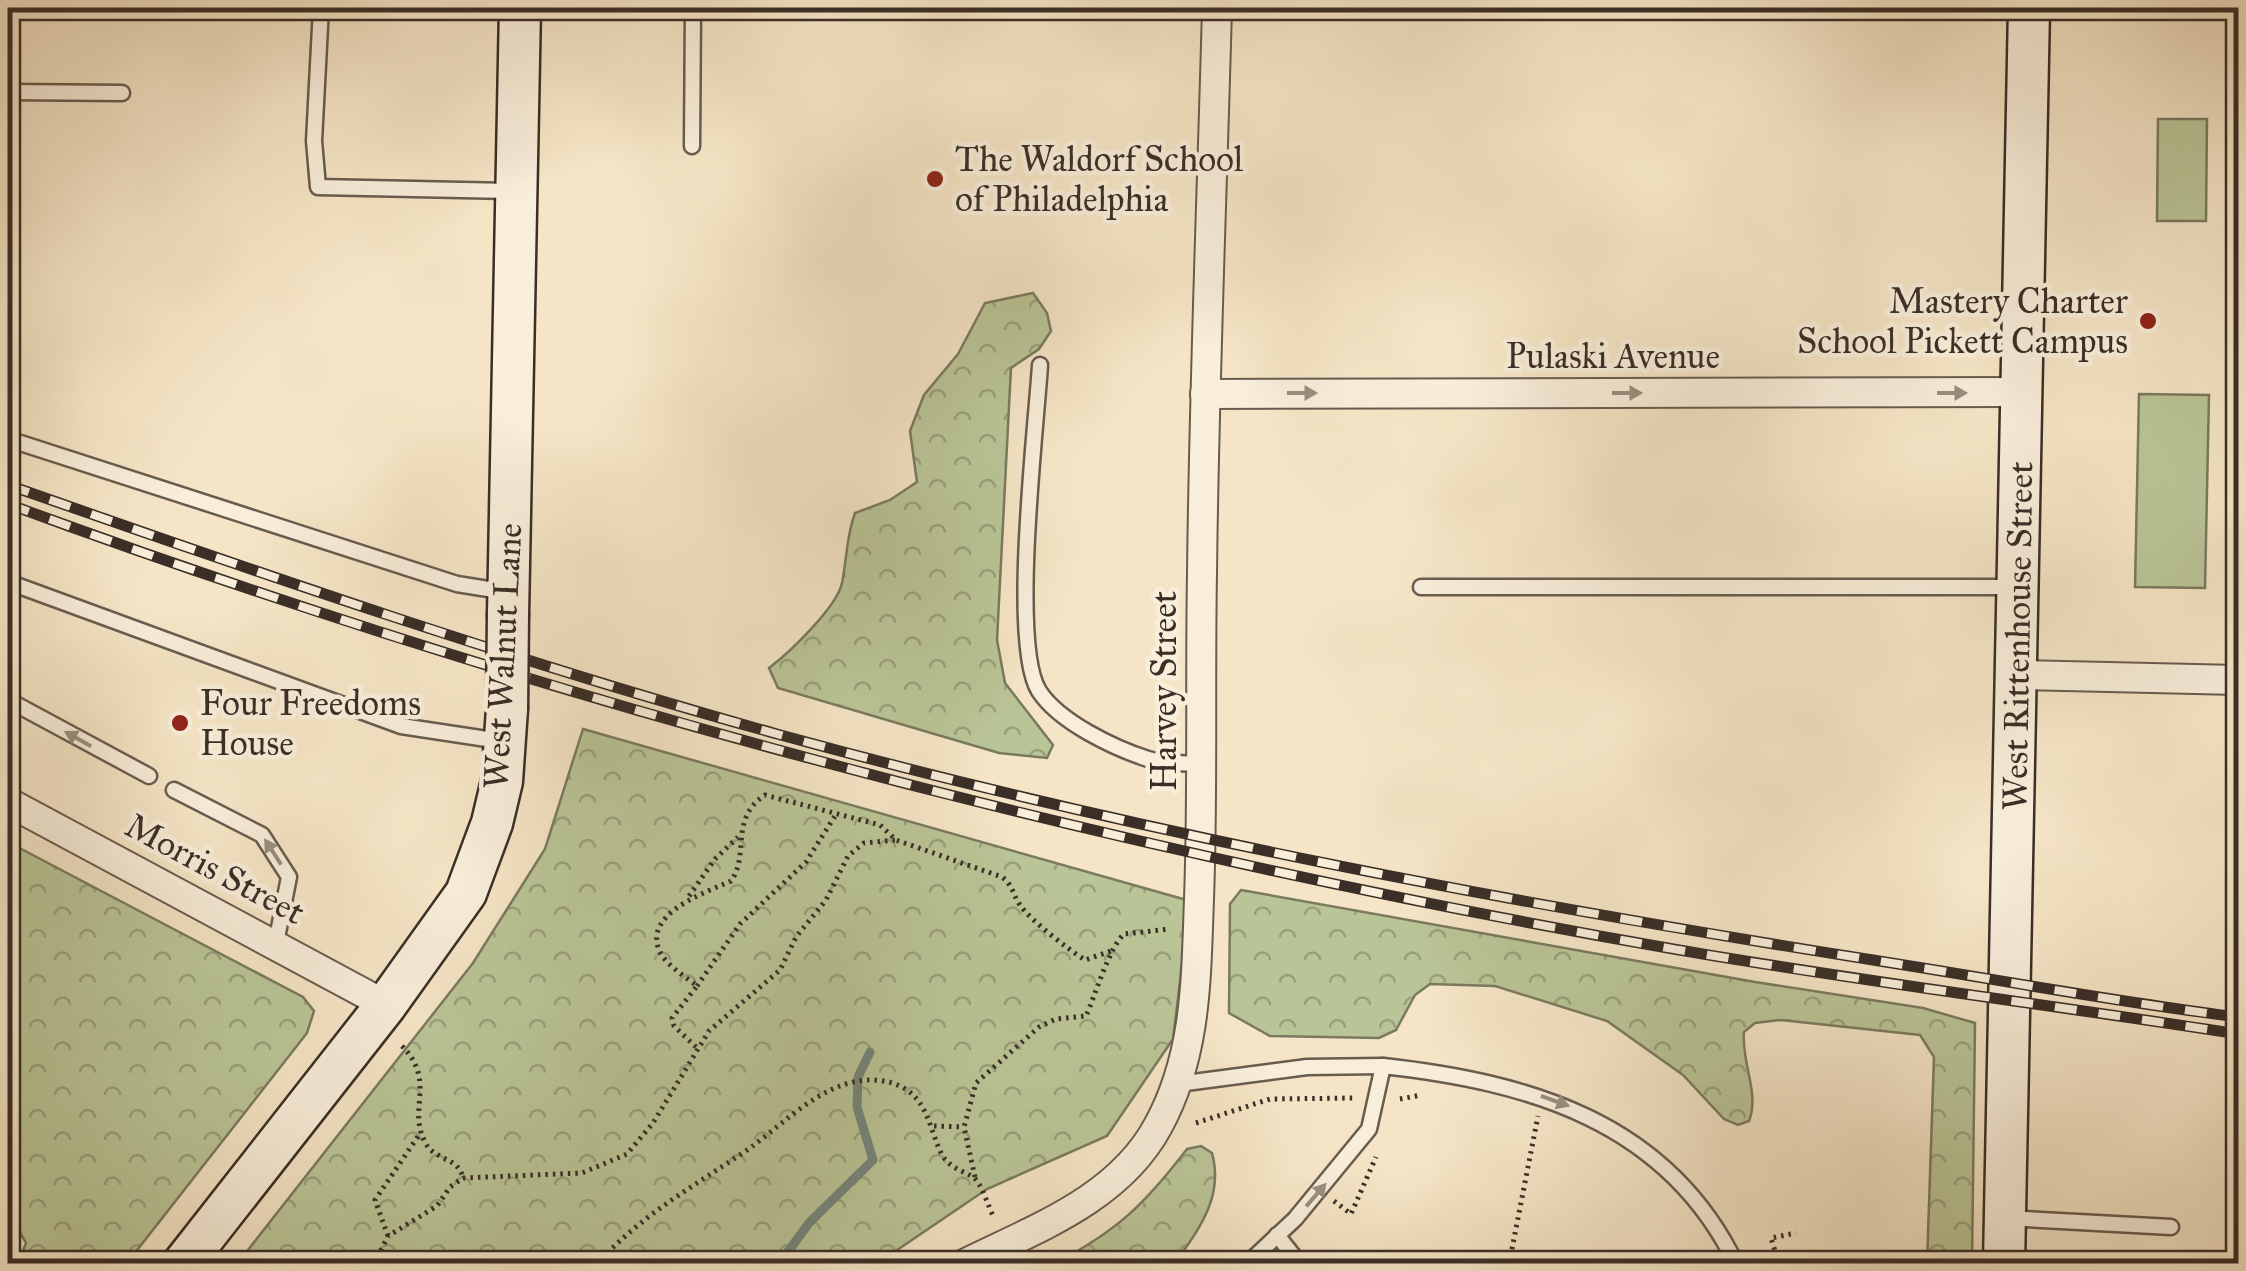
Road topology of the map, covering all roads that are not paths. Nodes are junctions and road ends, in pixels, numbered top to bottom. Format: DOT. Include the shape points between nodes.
graph roads {
  1 [pos="321,8"];
  2 [pos="520,8"];
  3 [pos="693,8"];
  4 [pos="1217,8"];
  5 [pos="2029,8"];
  6 [pos="8,92"];
  7 [pos="122,93"];
  8 [pos="692,146"];
  9 [pos="516,191"];
  10 [pos="1040,365"];
  11 [pos="2022,392"];
  12 [pos="1205,394"];
  13 [pos="8,439"];
  14 [pos="8,582"];
  15 [pos="2019,586"];
  16 [pos="1421,587"];
  17 [pos="508,603"];
  18 [pos="2018,675"];
  19 [pos="2238,680"];
  20 [pos="8,700"];
  21 [pos="506,726"];
  22 [pos="1201,764"];
  23 [pos="148,776"];
  24 [pos="174,790"];
  25 [pos="8,802"];
  26 [pos="276,943"];
  27 [pos="386,1004"];
  28 [pos="1384,1066"];
  29 [pos="1178,1084"];
  30 [pos="2005,1218"];
  31 [pos="2171,1227"];
  32 [pos="1277,1235"];
  33 [pos="184,1262"];
  34 [pos="964,1264"];
  35 [pos="1247,1264"];
  36 [pos="1300,1264"];
  37 [pos="1736,1264"];
  38 [pos="2004,1264"];
  1 -- 9 [label="lane" via="318,186"];
  2 -- 9 [label="street, West Walnut Lane"];
  3 -- 8 [label="lane"];
  4 -- 12 [label="street, Harvey Street"];
  5 -- 11 [label="street, West Rittenhouse Street"];
  6 -- 7 [label="lane"];
  9 -- 17 [label="street, West Walnut Lane"];
  10 -- 22 [label="lane" via="1025,609 1032,676 1050,702 1086,729 1151,760"];
  12 -- 11 [label="street, Pulaski Avenue, one-way"];
  11 -- 15 [label="street, West Rittenhouse Street"];
  12 -- 22 [label="street, Harvey Street"];
  13 -- 17 [label="lane"];
  14 -- 21 [label="lane" via="401,726"];
  15 -- 16 [label="lane"];
  15 -- 18 [label="street, West Rittenhouse Street"];
  17 -- 21 [label="street, West Walnut Lane, bridge"];
  18 -- 19 [label="street"];
  18 -- 30 [label="street, West Rittenhouse Street"];
  23 -- 20 [label="lane, one-way"];
  21 -- 27 [label="street, West Walnut Lane" via="492,823 466,893"];
  22 -- 29 [label="street, Harvey Street" via="1194,1010"];
  26 -- 24 [label="lane, one-way" via="289,877 262,835"];
  25 -- 26 [label="street, Morris Street"];
  26 -- 27 [label="street, Morris Street"];
  27 -- 33 [label="street, West Walnut Lane"];
  28 -- 29 [label="lane" via="1307,1067"];
  32 -- 28 [label="lane, one-way" via="1370,1129"];
  28 -- 37 [label="lane, one-way" via="1508,1086 1598,1120 1630,1140 1686,1193"];
  29 -- 34 [label="street, Harvey Street" via="1156,1130 1118,1176 1064,1215"];
  30 -- 31 [label="lane"];
  30 -- 38 [label="street, West Rittenhouse Street"];
  32 -- 35 [label="lane"];
  32 -- 36 [label="lane"];
}
